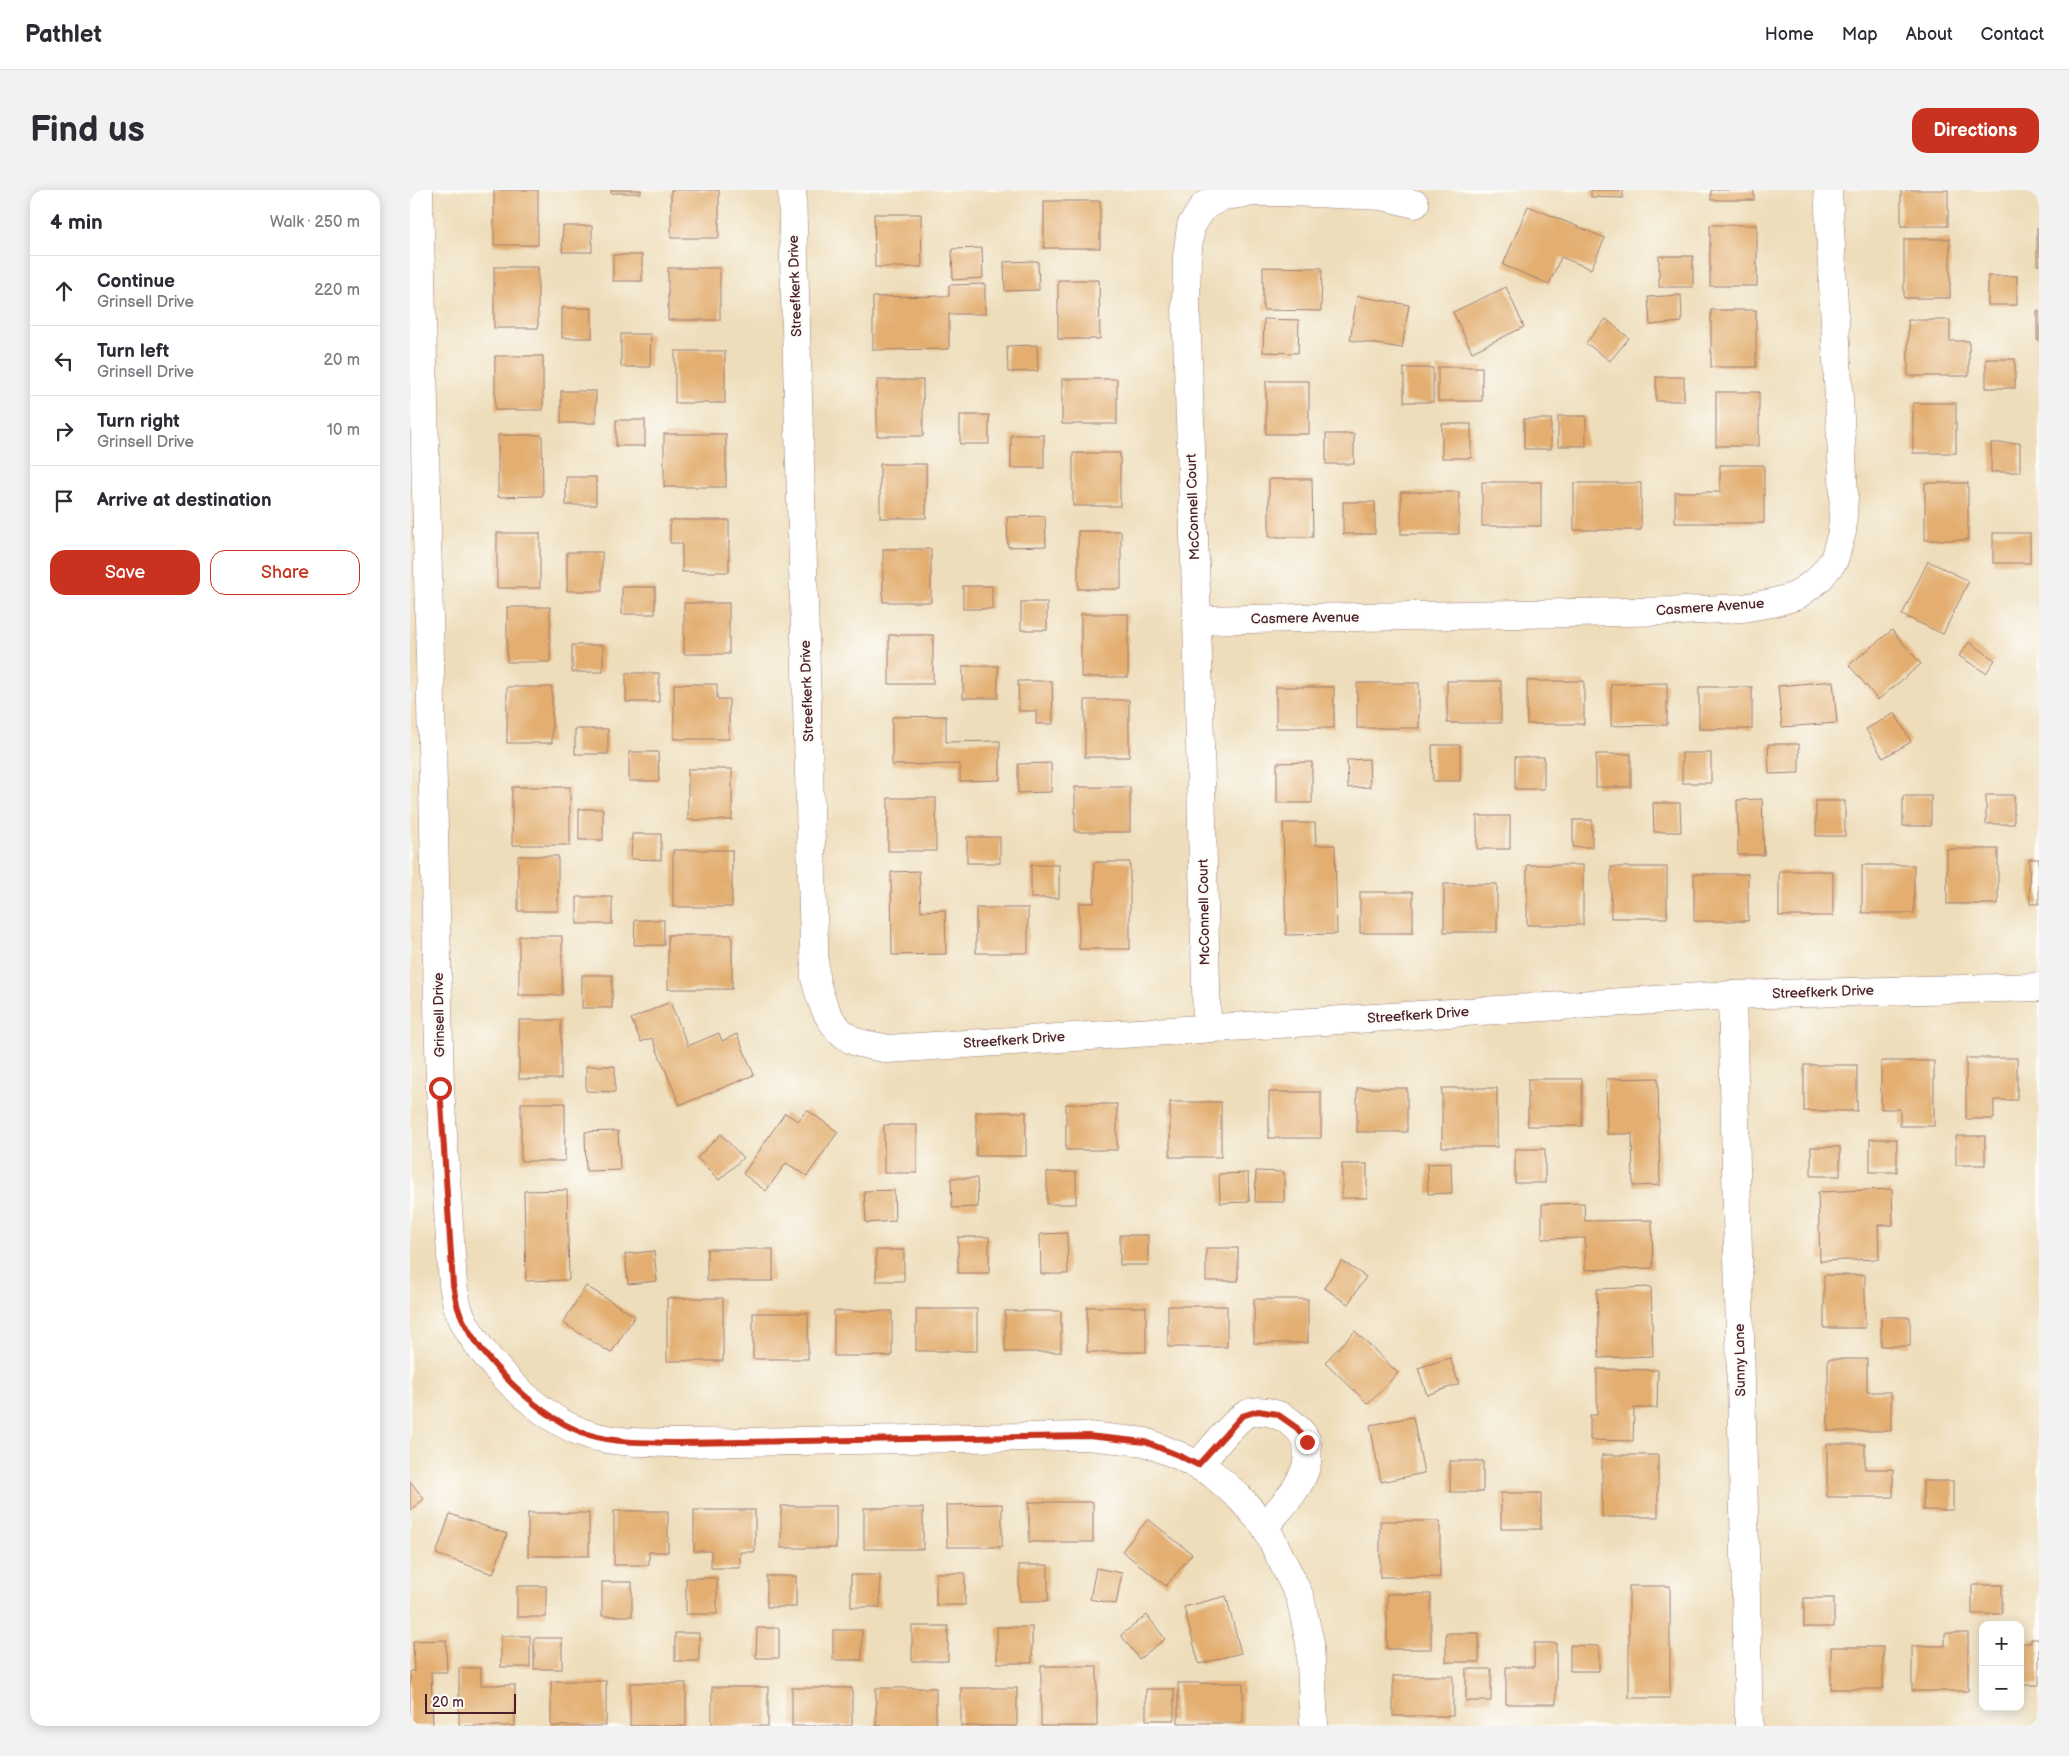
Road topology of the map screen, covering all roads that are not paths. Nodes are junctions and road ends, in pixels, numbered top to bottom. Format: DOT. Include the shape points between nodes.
graph roads {
  1 [pos="419,190"];
  2 [pos="792,190"];
  3 [pos="1828,190"];
  4 [pos="1415,204"];
  5 [pos="1198,620"];
  6 [pos="2039,986"];
  7 [pos="1732,995"];
  8 [pos="1207,1028"];
  9 [pos="1198,1465"];
  10 [pos="1265,1526"];
  11 [pos="1314,1726"];
  12 [pos="1749,1726"];
  1 -- 9 [label="street, Grinsell Drive" via="440,1088 453,1285 459,1311 479,1347 506,1377 561,1423 589,1435 621,1442 1088,1436 1145,1442"];
  2 -- 8 [label="street, Streefkerk Drive" via="815,978 822,1006 836,1026 853,1041 887,1049"];
  3 -- 5 [label="street, Casmere Avenue" via="1844,495 1842,532 1834,560 1819,579 1796,596 1743,608 1681,611"];
  4 -- 5 [label="street, McConnell Court" via="1382,196 1254,192 1223,196 1204,206 1191,226 1186,256 1186,307"];
  5 -- 8 [label="street, McConnell Court"];
  6 -- 7 [label="street, Streefkerk Drive"];
  7 -- 8 [label="street, Streefkerk Drive"];
  7 -- 12 [label="street, Sunny Lane"];
  9 -- 10 [label="street, Grinsell Drive" via="1239,1497"];
  9 -- 10 [label="street" via="1242,1416 1258,1411 1277,1414 1297,1428 1307,1442 1306,1466 1290,1496"];
  10 -- 11 [label="street, Grinsell Drive" via="1300,1597 1310,1643"];
}
